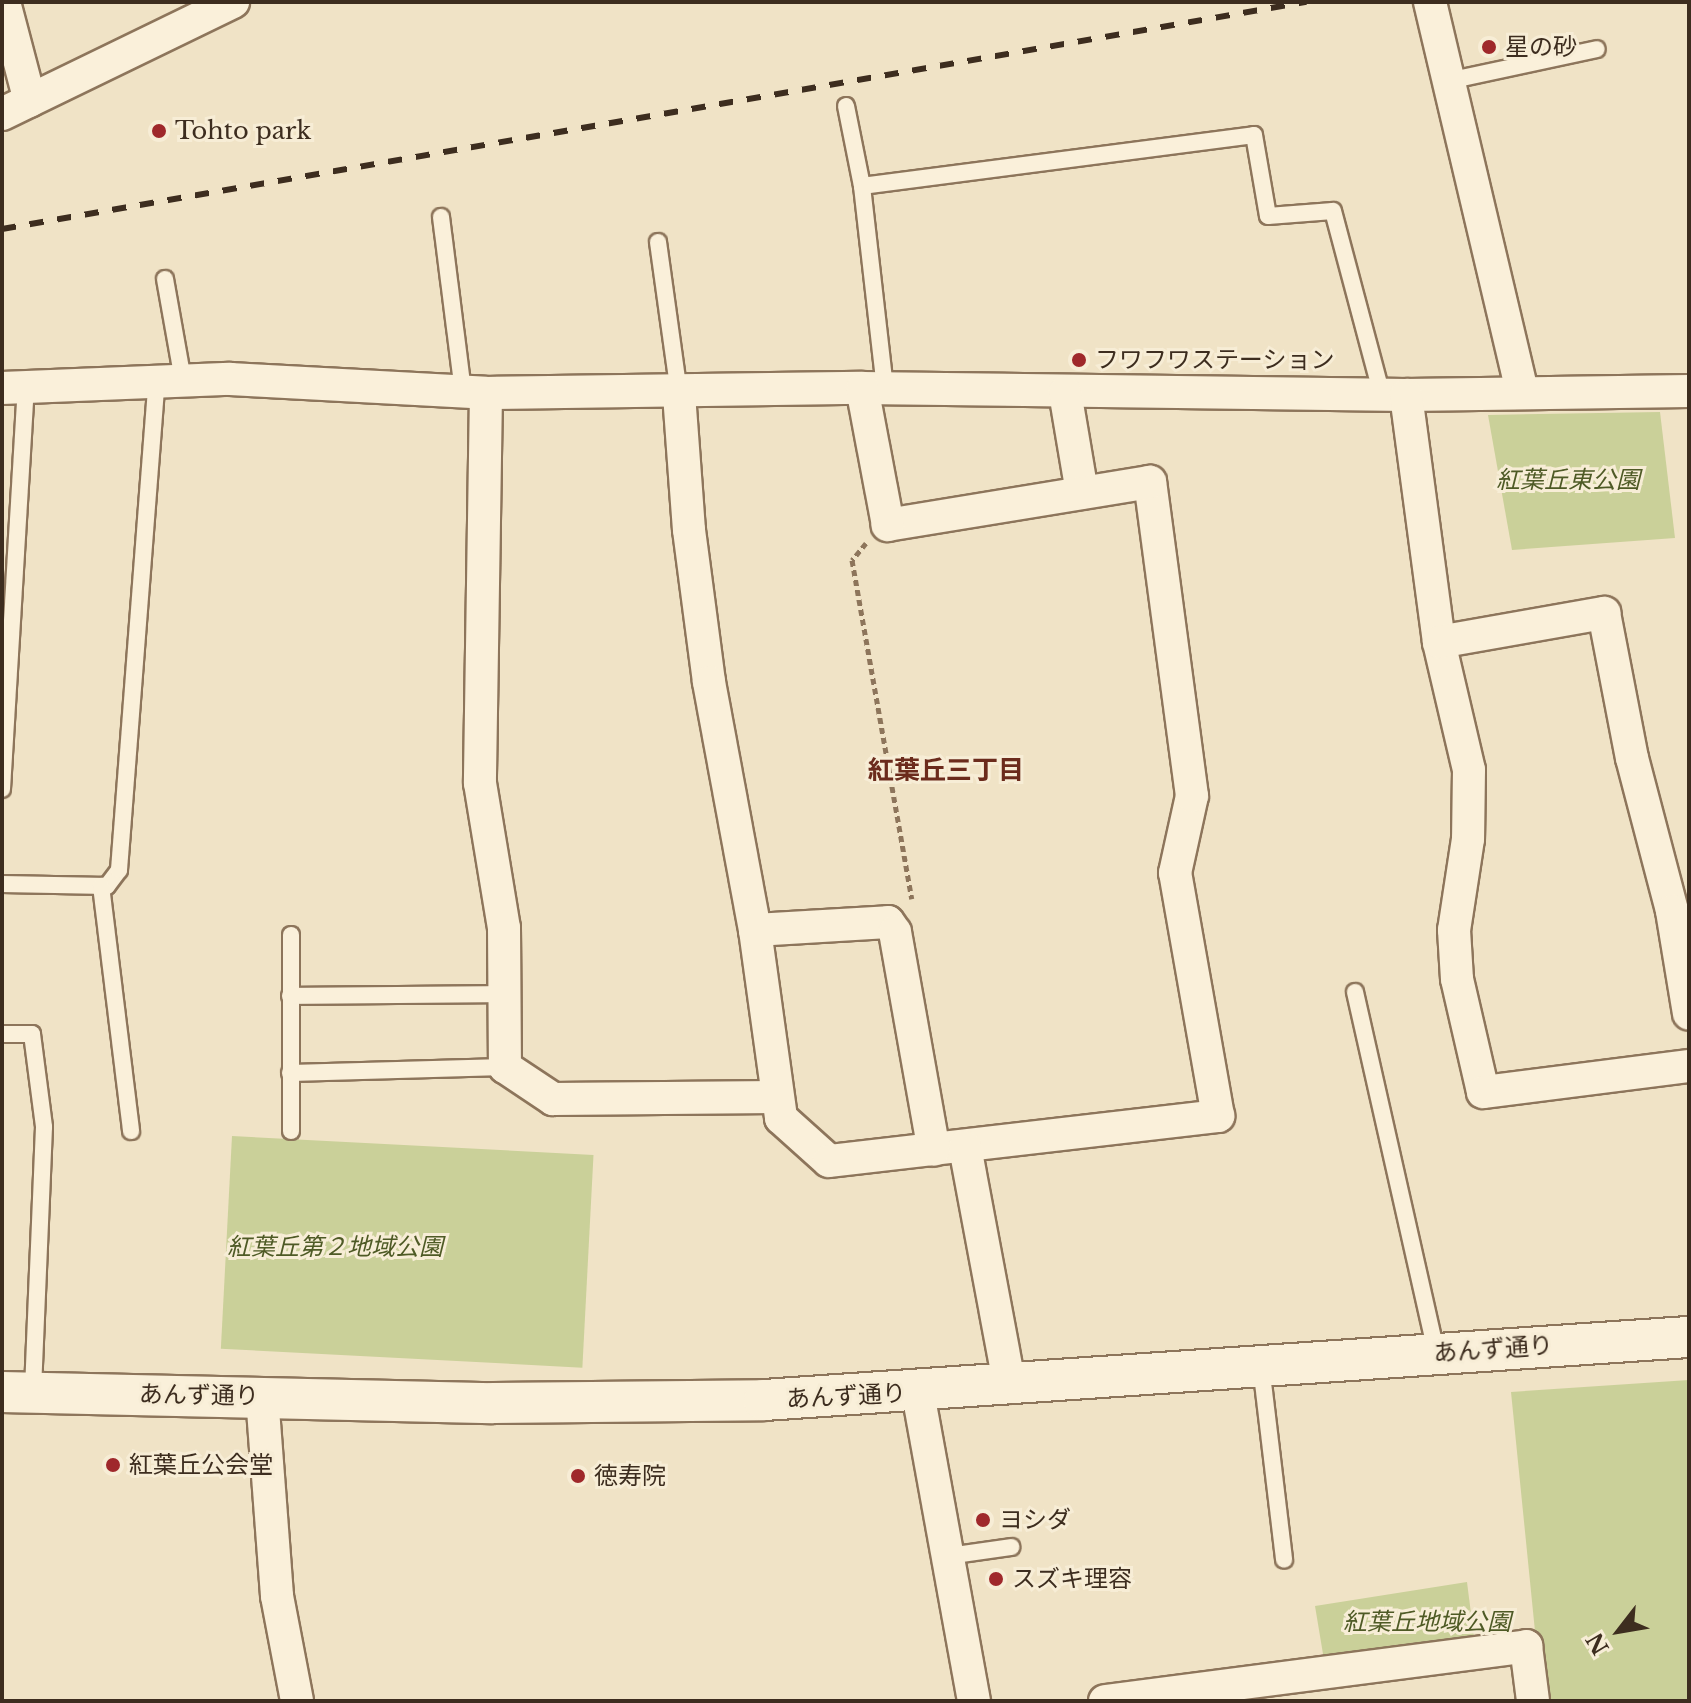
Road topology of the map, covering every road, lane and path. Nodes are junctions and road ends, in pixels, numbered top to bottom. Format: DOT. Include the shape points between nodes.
graph roads {
  1 [pos="4,2"];
  2 [pos="233,2"];
  3 [pos="1430,2"];
  4 [pos="1597,49"];
  5 [pos="1448,81"];
  6 [pos="846,106"];
  7 [pos="16,108"];
  8 [pos="862,186"];
  9 [pos="441,217"];
  10 [pos="658,242"];
  11 [pos="165,279"];
  12 [pos="170,380"];
  13 [pos="14,387"];
  14 [pos="874,388"];
  15 [pos="1522,391"];
  16 [pos="1689,391"];
  17 [pos="1065,392"];
  18 [pos="475,393"];
  19 [pos="1393,393"];
  20 [pos="679,394"];
  21 [pos="1082,493"];
  22 [pos="888,525"];
  23 [pos="1439,642"];
  24 [pos="2,789"];
  25 [pos="2,884"];
  26 [pos="101,886"];
  27 [pos="755,930"];
  28 [pos="895,932"];
  29 [pos="291,935"];
  30 [pos="1355,992"];
  31 [pos="505,994"];
  32 [pos="290,996"];
  33 [pos="1689,1014"];
  34 [pos="2,1034"];
  35 [pos="1689,1066"];
  36 [pos="505,1067"];
  37 [pos="290,1073"];
  38 [pos="776,1097"];
  39 [pos="131,1131"];
  40 [pos="291,1131"];
  41 [pos="965,1147"];
  42 [pos="934,1150"];
  43 [pos="1689,1337"];
  44 [pos="1436,1352"];
  45 [pos="1261,1366"];
  46 [pos="1010,1387"];
  47 [pos="18,1392"];
  48 [pos="918,1393"];
  49 [pos="262,1396"];
  50 [pos="1011,1547"];
  51 [pos="948,1556"];
  52 [pos="1284,1560"];
  53 [pos="297,1701"];
  54 [pos="974,1701"];
  55 [pos="1105,1701"];
  56 [pos="1533,1701"];
  1 -- 7 [label="street"];
  2 -- 7 [label="street"];
  3 -- 5 [label="street"];
  4 -- 5 [label="lane"];
  5 -- 15 [label="street"];
  6 -- 8 [label="lane"];
  8 -- 14 [label="lane"];
  8 -- 19 [label="lane" via="1254,135 1268,216 1333,211"];
  9 -- 18 [label="lane"];
  10 -- 20 [label="lane"];
  11 -- 12 [label="lane"];
  12 -- 13 [label="street"];
  12 -- 18 [label="street"];
  12 -- 26 [label="lane" via="119,870"];
  13 -- 24 [label="lane"];
  14 -- 17 [label="street"];
  14 -- 20 [label="street"];
  14 -- 22 [label="street"];
  15 -- 16 [label="street"];
  15 -- 19 [label="street"];
  17 -- 19 [label="street"];
  17 -- 21 [label="street"];
  18 -- 20 [label="street"];
  18 -- 31 [label="street" via="480,783 504,928"];
  19 -- 23 [label="street"];
  20 -- 27 [label="street" via="689,530 709,682"];
  21 -- 22 [label="street"];
  21 -- 41 [label="street" via="1150,482 1192,796 1175,873 1218,1116"];
  22 -- 28 [label="path" via="852,560 913,903 912,915"];
  23 -- 33 [label="street" via="1604,613 1632,758 1672,911"];
  23 -- 35 [label="street" via="1469,770 1468,839 1454,930 1457,979 1483,1092"];
  25 -- 26 [label="lane"];
  26 -- 39 [label="lane"];
  27 -- 28 [label="street" via="888,922"];
  27 -- 38 [label="street"];
  28 -- 42 [label="street"];
  29 -- 32 [label="lane"];
  30 -- 44 [label="lane"];
  31 -- 32 [label="lane"];
  31 -- 36 [label="street"];
  32 -- 37 [label="lane"];
  34 -- 47 [label="lane" via="32,1034 44,1127"];
  36 -- 37 [label="lane"];
  36 -- 38 [label="street" via="553,1099"];
  37 -- 40 [label="lane"];
  38 -- 42 [label="street" via="781,1118 829,1161"];
  41 -- 42 [label="street"];
  41 -- 46 [label="street"];
  43 -- 44 [label="street, あんず通り"];
  44 -- 45 [label="street, あんず通り"];
  45 -- 46 [label="street, あんず通り"];
  45 -- 52 [label="lane"];
  46 -- 48 [label="street, あんず通り"];
  47 -- 49 [label="street, あんず通り"];
  48 -- 49 [label="street, あんず通り" via="609,1404"];
  48 -- 51 [label="street"];
  49 -- 53 [label="street" via="277,1596"];
  50 -- 51 [label="lane"];
  51 -- 54 [label="street"];
  55 -- 56 [label="street" via="1526,1646"];
}
